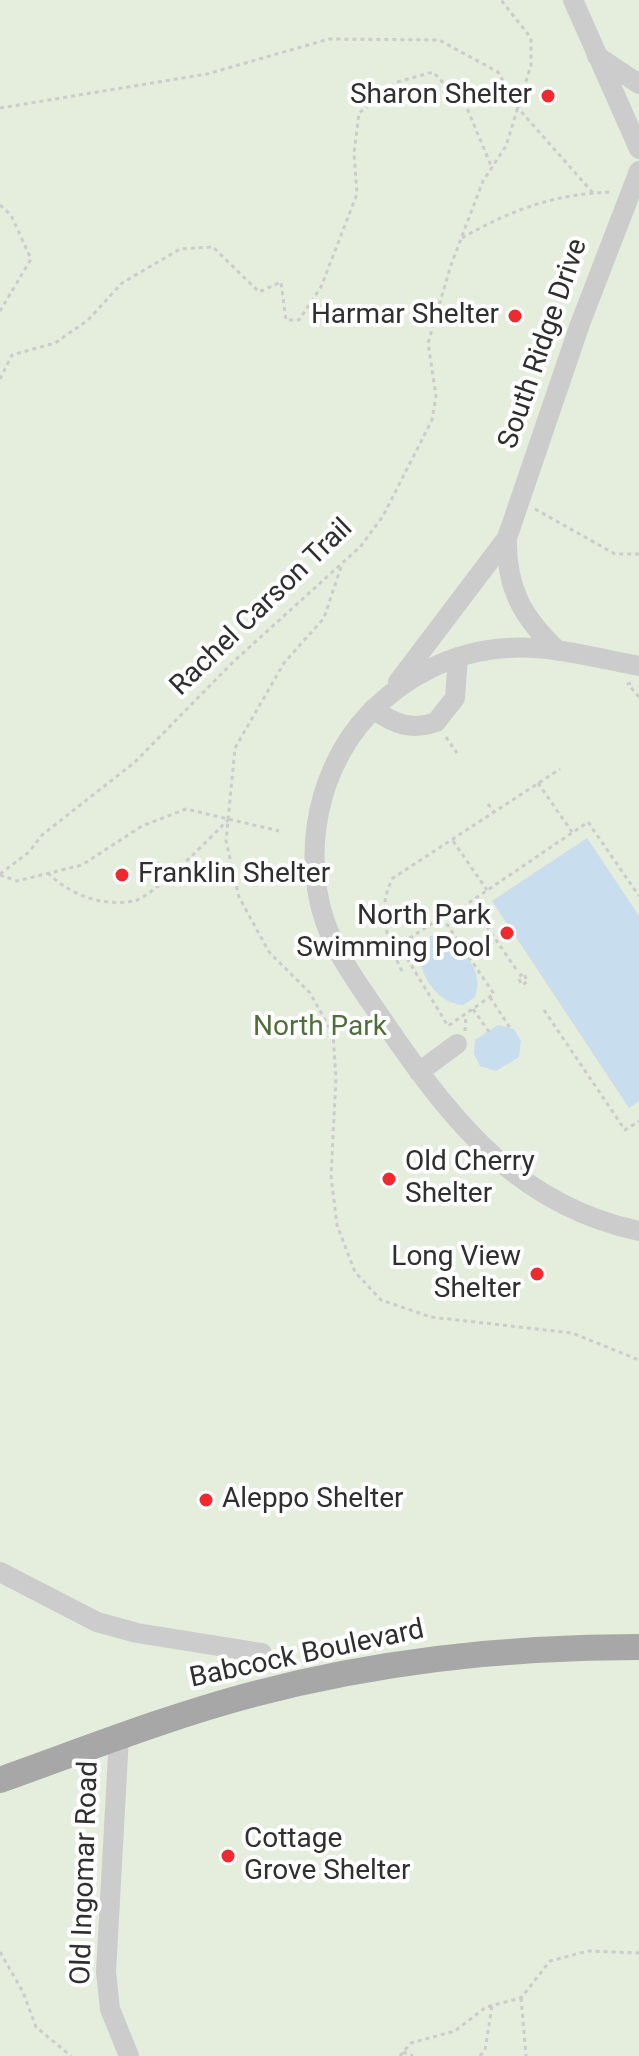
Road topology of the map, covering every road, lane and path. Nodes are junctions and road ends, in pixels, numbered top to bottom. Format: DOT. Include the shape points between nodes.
graph roads {
  1 [pos="501,0"];
  2 [pos="573,0"];
  3 [pos="597,56"];
  4 [pos="639,84"];
  5 [pos="0,108"];
  6 [pos="518,108"];
  7 [pos="639,149"];
  8 [pos="492,168"];
  9 [pos="639,171"];
  10 [pos="593,193"];
  11 [pos="629,193"];
  12 [pos="0,205"];
  13 [pos="461,239"];
  14 [pos="0,311"];
  15 [pos="0,379"];
  16 [pos="520,500"];
  17 [pos="507,538"];
  18 [pos="639,554"];
  19 [pos="343,563"];
  20 [pos="558,651"];
  21 [pos="458,657"];
  22 [pos="639,666"];
  23 [pos="628,684"];
  24 [pos="639,697"];
  25 [pos="380,702"];
  26 [pos="436,722"];
  27 [pos="457,753"];
  28 [pos="560,769"];
  29 [pos="538,782"];
  30 [pos="488,804"];
  31 [pos="494,812"];
  32 [pos="229,819"];
  33 [pos="279,831"];
  34 [pos="572,832"];
  35 [pos="452,840"];
  36 [pos="48,873"];
  37 [pos="0,874"];
  38 [pos="487,890"];
  39 [pos="639,896"];
  40 [pos="496,940"];
  41 [pos="470,958"];
  42 [pos="516,969"];
  43 [pos="402,971"];
  44 [pos="490,997"];
  45 [pos="473,1009"];
  46 [pos="544,1010"];
  47 [pos="510,1028"];
  48 [pos="489,1032"];
  49 [pos="457,1044"];
  50 [pos="419,1072"];
  51 [pos="639,1121"];
  52 [pos="639,1231"];
  53 [pos="639,1360"];
  54 [pos="0,1572"];
  55 [pos="639,1647"];
  56 [pos="262,1653"];
  57 [pos="119,1737"];
  58 [pos="0,1780"];
  59 [pos="0,1952"];
  60 [pos="639,1953"];
  61 [pos="521,1998"];
  62 [pos="492,2006"];
  63 [pos="402,2054"];
  64 [pos="71,2056"];
  65 [pos="129,2056"];
  66 [pos="413,2056"];
  67 [pos="480,2056"];
  68 [pos="526,2056"];
  1 -- 6 [label="path, Rachel Carson Trail" via="531,38 531,65"];
  2 -- 3 [label="street"];
  3 -- 4 [label="street"];
  3 -- 7 [label="street"];
  5 -- 6 [label="path" via="207,74 329,39 439,40 498,72"];
  6 -- 8 [label="path, Rachel Carson Trail" via="506,146"];
  6 -- 10 [label="path"];
  8 -- 13 [label="path, Rachel Carson Trail"];
  8 -- 15 [label="path" via="467,108 433,72 397,82 359,113 354,153 357,194 321,287 299,320 286,320 281,282 259,292 213,247 180,249 122,283 88,320 55,343 12,355"];
  9 -- 11 [label="street, South Ridge Drive"];
  10 -- 11 [label="path"];
  10 -- 13 [label="path" via="569,194 505,214"];
  11 -- 16 [label="street, South Ridge Drive"];
  12 -- 14 [label="path" via="11,215 31,259"];
  13 -- 19 [label="path, Rachel Carson Trail" via="428,343 436,396 432,420 383,516"];
  16 -- 17 [label="street, South Ridge Drive"];
  16 -- 18 [label="path" via="615,554"];
  17 -- 20 [label="street, South Ridge Drive" via="506,563 515,599"];
  17 -- 25 [label="street, South Ridge Drive"];
  19 -- 32 [label="path" via="324,618 284,663 235,748"];
  19 -- 37 [label="path, Rachel Carson Trail" via="232,663 135,762"];
  20 -- 21 [label="street, South Ridge Drive" via="507,648"];
  20 -- 22 [label="street, South Ridge Drive"];
  21 -- 25 [label="street, South Ridge Drive" via="408,680"];
  21 -- 26 [label="street" via="455,698"];
  23 -- 24 [label="path"];
  25 -- 26 [label="street" via="387,719 410,727"];
  25 -- 50 [label="street, South Ridge Drive" via="358,726 324,792 315,835 315,872 337,950"];
  26 -- 27 [label="path"];
  28 -- 29 [label="path"];
  29 -- 31 [label="path"];
  29 -- 34 [label="path"];
  30 -- 31 [label="path"];
  31 -- 35 [label="path"];
  32 -- 33 [label="path"];
  32 -- 36 [label="path" via="186,809 142,826 82,865"];
  32 -- 36 [label="path" via="136,901 93,900 62,887"];
  32 -- 53 [label="path" via="226,841 239,897 269,952 310,993 333,1034 331,1176 337,1225 355,1272 381,1300 431,1317 572,1333"];
  34 -- 38 [label="path"];
  34 -- 39 [label="path" via="588,822"];
  35 -- 38 [label="path"];
  35 -- 43 [label="path" via="393,878 388,888 383,919"];
  36 -- 37 [label="path" via="17,881"];
  38 -- 40 [label="path" via="470,902"];
  40 -- 41 [label="path"];
  40 -- 42 [label="path"];
  41 -- 44 [label="path" via="494,994"];
  41 -- 45 [label="path" via="442,917 399,945 448,1026"];
  44 -- 45 [label="path"];
  44 -- 47 [label="path"];
  45 -- 48 [label="path"];
  46 -- 51 [label="path" via="625,1130"];
  49 -- 50 [label="street"];
  50 -- 52 [label="street, South Ridge Drive" via="468,1134 518,1176 570,1207"];
  54 -- 56 [label="street" via="71,1611 137,1633"];
  55 -- 57 [label="main road, Babcock Boulevard" via="533,1650 383,1666 254,1694"];
  57 -- 58 [label="main road, Babcock Boulevard"];
  57 -- 65 [label="street, Old Ingomar Road" via="106,1972 110,2009"];
  59 -- 64 [label="path" via="36,2027"];
  60 -- 61 [label="path" via="588,1951 550,1961"];
  61 -- 62 [label="path"];
  61 -- 68 [label="path"];
  62 -- 63 [label="path" via="455,2031 411,2043"];
  62 -- 67 [label="path"];
  63 -- 66 [label="path"];
}
